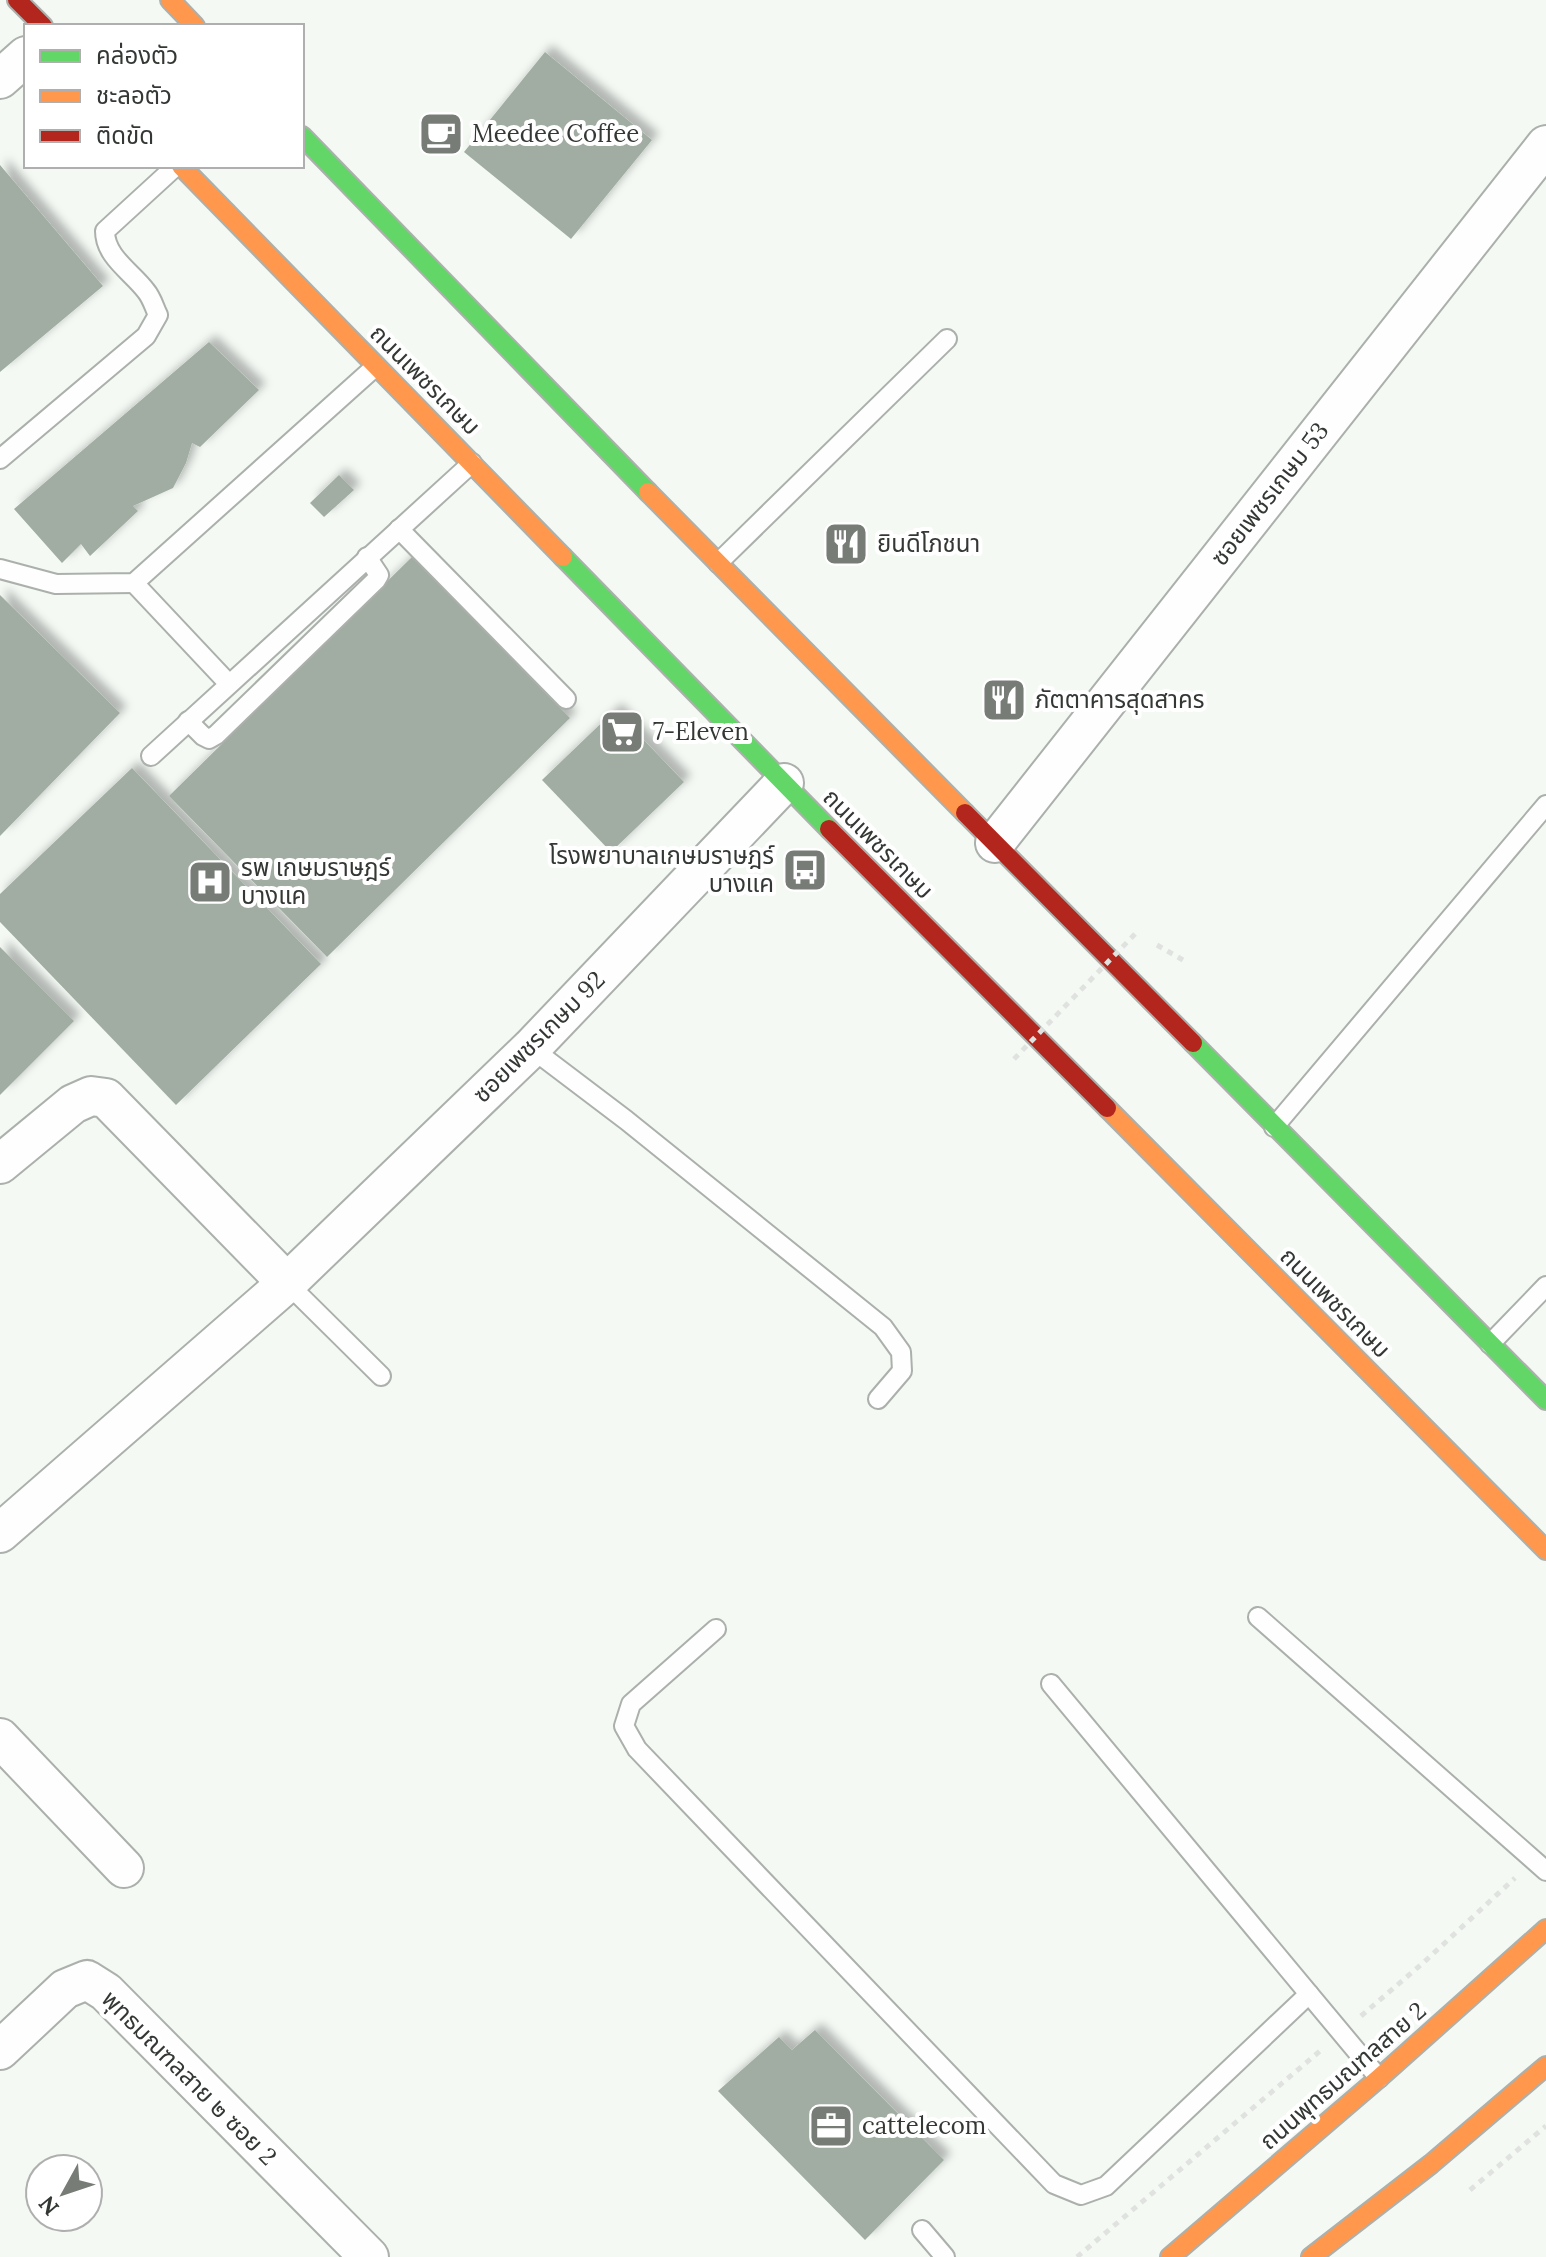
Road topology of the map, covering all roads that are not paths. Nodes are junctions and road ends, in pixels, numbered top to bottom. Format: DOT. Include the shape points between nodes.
graph roads {
  1 [pos="17,0"];
  2 [pos="170,0"];
  3 [pos="41,24"];
  4 [pos="193,24"];
  5 [pos="24,58"];
  6 [pos="0,79"];
  7 [pos="304,138"];
  8 [pos="1546,145"];
  9 [pos="177,168"];
  10 [pos="181,168"];
  11 [pos="947,339"];
  12 [pos="377,366"];
  13 [pos="0,459"];
  14 [pos="472,463"];
  15 [pos="399,529"];
  16 [pos="367,557"];
  17 [pos="718,563"];
  18 [pos="0,569"];
  19 [pos="134,583"];
  20 [pos="229,684"];
  21 [pos="566,699"];
  22 [pos="188,721"];
  23 [pos="151,756"];
  24 [pos="784,783"];
  25 [pos="1546,805"];
  26 [pos="995,843"];
  27 [pos="531,1048"];
  28 [pos="1274,1127"];
  29 [pos="0,1164"];
  30 [pos="287,1283"];
  31 [pos="1546,1286"];
  32 [pos="1490,1344"];
  33 [pos="381,1376"];
  34 [pos="878,1399"];
  35 [pos="1546,1400"];
  36 [pos="0,1533"];
  37 [pos="1546,1550"];
  38 [pos="1258,1617"];
  39 [pos="716,1629"];
  40 [pos="1051,1684"];
  41 [pos="0,1738"];
  42 [pos="1540,1866"];
  43 [pos="124,1868"];
  44 [pos="1546,1929"];
  45 [pos="1309,1994"];
  46 [pos="0,2050"];
  47 [pos="1546,2066"];
  48 [pos="1379,2078"];
  49 [pos="922,2230"];
  50 [pos="369,2257"];
  51 [pos="945,2257"];
  52 [pos="1170,2257"];
  53 [pos="1311,2257"];
  1 -- 3 [label="main road"];
  2 -- 4 [label="main road"];
  5 -- 6 [label="street"];
  7 -- 17 [label="main road"];
  8 -- 26 [label="street, ซอยเพชรเกษม 53"];
  9 -- 13 [label="lane" via="105,231 111,252 148,292 158,315 146,336"];
  10 -- 12 [label="main road, ถนนเพชรเกษม"];
  11 -- 17 [label="lane"];
  12 -- 14 [label="main road, ถนนเพชรเกษม"];
  12 -- 19 [label="lane"];
  14 -- 15 [label="lane"];
  14 -- 24 [label="main road, ถนนเพชรเกษม"];
  15 -- 16 [label="lane"];
  15 -- 21 [label="lane"];
  16 -- 20 [label="lane"];
  16 -- 22 [label="lane" via="377,569 376,580 216,735 209,739"];
  17 -- 26 [label="main road"];
  18 -- 19 [label="lane" via="56,584"];
  19 -- 20 [label="lane"];
  20 -- 22 [label="lane"];
  22 -- 23 [label="lane"];
  24 -- 27 [label="street, ซอยเพชรเกษม 92"];
  24 -- 37 [label="main road, ถนนเพชรเกษม"];
  25 -- 28 [label="lane"];
  26 -- 28 [label="main road"];
  27 -- 30 [label="street, ซอยเพชรเกษม 92"];
  27 -- 34 [label="lane" via="883,1327 901,1352 902,1371"];
  28 -- 32 [label="main road"];
  29 -- 30 [label="street" via="73,1104 91,1096 106,1098"];
  30 -- 33 [label="lane"];
  30 -- 36 [label="street, ซอยเพชรเกษม 92"];
  31 -- 32 [label="lane"];
  32 -- 35 [label="main road"];
  38 -- 42 [label="lane"];
  39 -- 45 [label="lane" via="631,1704 624,1726 637,1749 1054,2184 1081,2195 1106,2186"];
  40 -- 45 [label="lane"];
  41 -- 43 [label="street"];
  44 -- 48 [label="main road, ถนนพุทธมณฑลสาย 2"];
  45 -- 48 [label="lane"];
  46 -- 50 [label="street, พุทธมณฑลสาย ๒ ซอย 2" via="65,1989 87,1980 106,1992"];
  47 -- 53 [label="main road" via="1407,2186"];
  48 -- 52 [label="main road, ถนนพุทธมณฑลสาย 2"];
  49 -- 51 [label="lane"];
}
